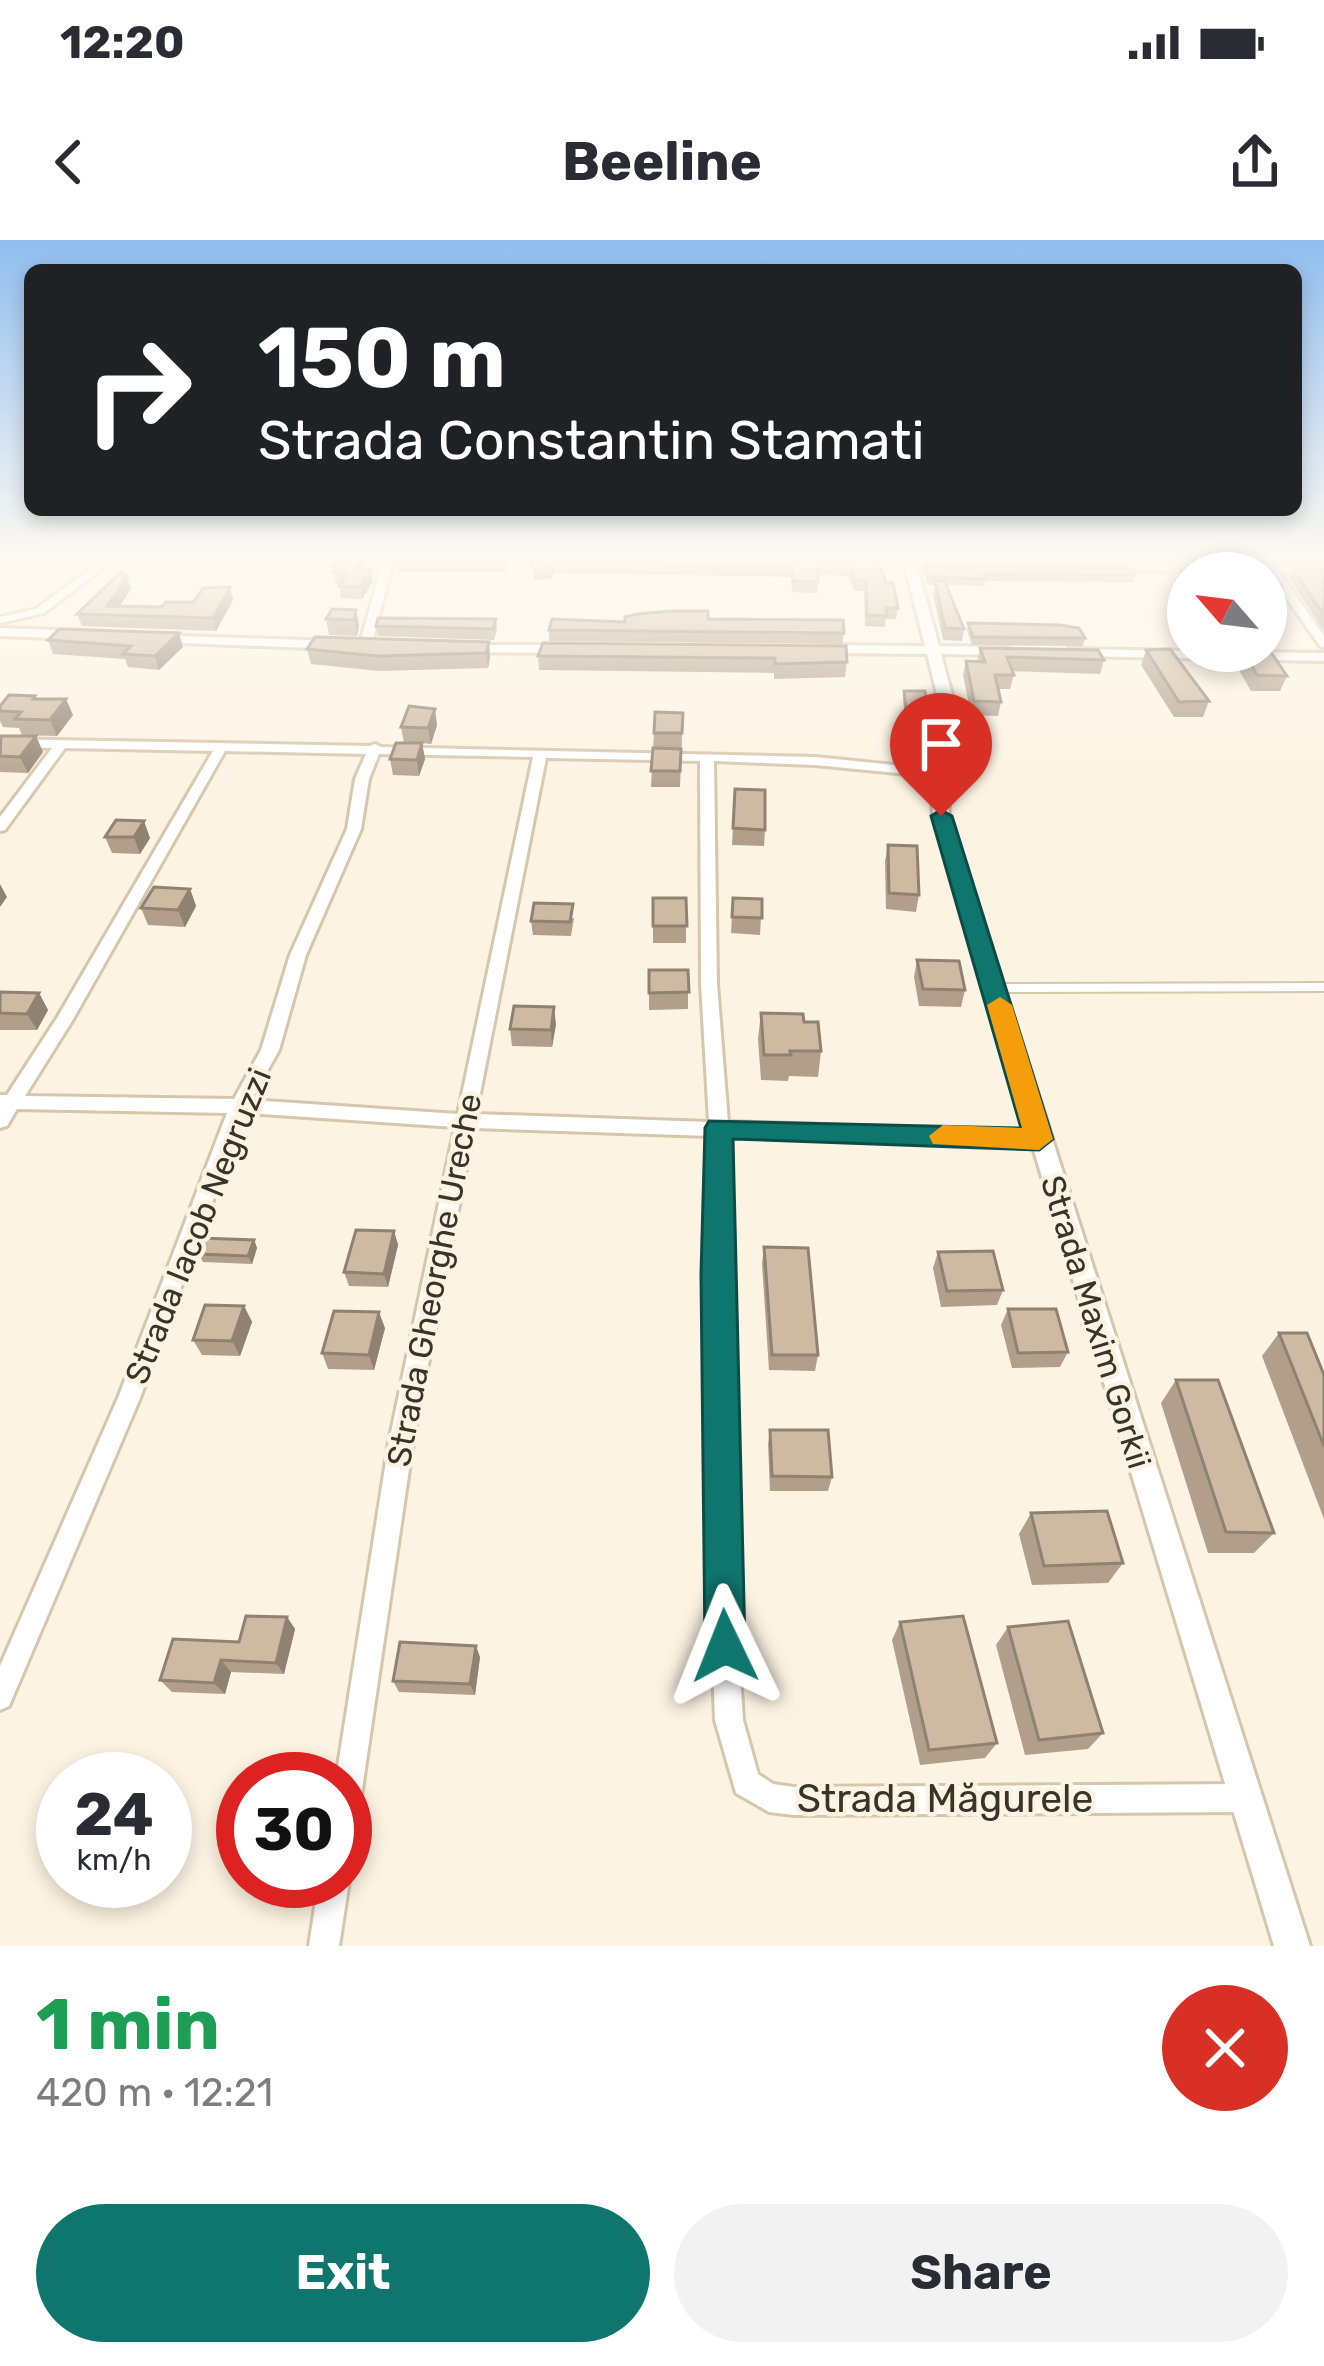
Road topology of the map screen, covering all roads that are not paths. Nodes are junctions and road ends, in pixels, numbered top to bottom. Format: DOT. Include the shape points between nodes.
graph roads {
  1 [pos="160,639"];
  2 [pos="367,639"];
  3 [pos="929,639"];
  4 [pos="365,646"];
  5 [pos="388,646"];
  6 [pos="435,647"];
  7 [pos="589,649"];
  8 [pos="815,650"];
  9 [pos="932,650"];
  10 [pos="1024,651"];
  11 [pos="1047,652"];
  12 [pos="1324,657"];
  13 [pos="0,743"];
  14 [pos="61,745"];
  15 [pos="222,746"];
  16 [pos="375,748"];
  17 [pos="540,754"];
  18 [pos="707,757"];
  19 [pos="949,774"];
  20 [pos="0,827"];
  21 [pos="1324,987"];
  22 [pos="994,988"];
  23 [pos="6,1102"];
  24 [pos="239,1106"];
  25 [pos="0,1121"];
  26 [pos="465,1121"];
  27 [pos="719,1128"];
  28 [pos="1039,1139"];
  29 [pos="0,1697"];
  30 [pos="354,1752"];
  31 [pos="1244,1798"];
  32 [pos="330,1908"];
  33 [pos="324,1946"];
  34 [pos="1292,1946"];
  1 -- 4 [label="street"];
  2 -- 4 [label="street"];
  3 -- 9 [label="street, Strada Maxim Gorkii"];
  4 -- 5 [label="street"];
  6 -- 7 [label="street"];
  8 -- 9 [label="street"];
  9 -- 10 [label="street"];
  9 -- 19 [label="street, Strada Maxim Gorkii" via="960,754"];
  11 -- 12 [label="street"];
  13 -- 14 [label="street"];
  14 -- 15 [label="street"];
  14 -- 20 [label="street"];
  15 -- 16 [label="street"];
  15 -- 23 [label="street" via="64,1021"];
  16 -- 17 [label="street"];
  16 -- 24 [label="street, Strada Iacob Negruzzi" via="354,830 298,955 270,1050"];
  17 -- 18 [label="street"];
  17 -- 26 [label="street, Strada Gheorghe Ureche"];
  18 -- 19 [label="street"];
  18 -- 27 [label="street, Strada Măgurele"];
  19 -- 22 [label="street, Strada Maxim Gorkii" via="941,816"];
  21 -- 22 [label="lane"];
  22 -- 28 [label="street, Strada Maxim Gorkii"];
  23 -- 24 [label="street"];
  23 -- 25 [label="street"];
  24 -- 26 [label="street"];
  24 -- 29 [label="street, Strada Iacob Negruzzi" via="129,1398"];
  26 -- 27 [label="street"];
  26 -- 30 [label="street, Strada Gheorghe Ureche" via="401,1442"];
  27 -- 28 [label="street"];
  27 -- 31 [label="street, Strada Măgurele" via="721,1561 729,1720 746,1783 794,1801"];
  28 -- 31 [label="street, Strada Maxim Gorkii"];
  31 -- 34 [label="street, Strada Maxim Gorkii"];
  32 -- 33 [label="street"];
}
